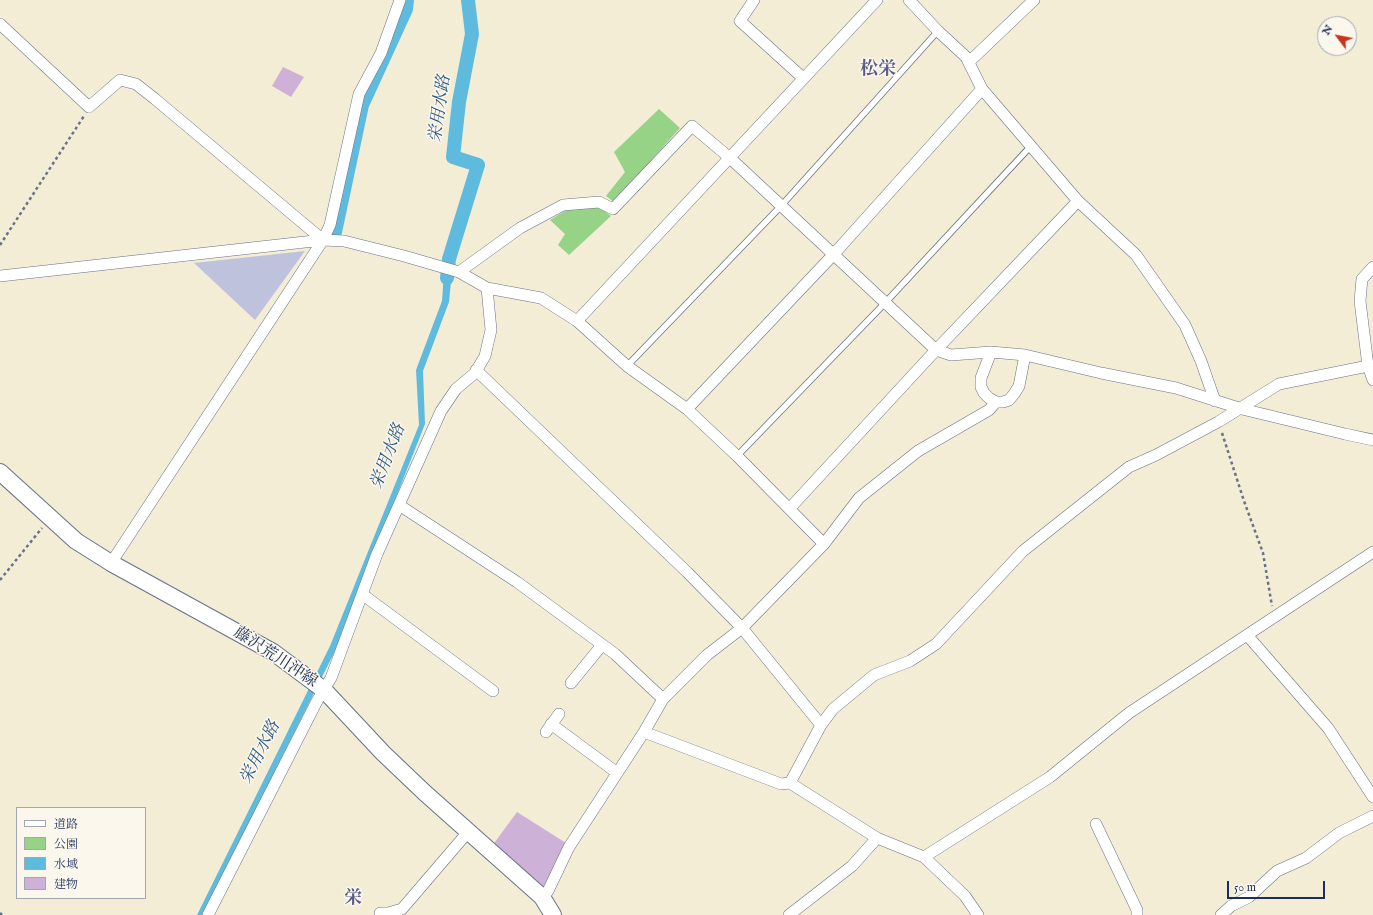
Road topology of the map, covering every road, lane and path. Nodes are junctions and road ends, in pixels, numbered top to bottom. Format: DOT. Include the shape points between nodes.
graph roads {
  1 [pos="400,0"];
  2 [pos="754,0"];
  3 [pos="877,0"];
  4 [pos="909,0"];
  5 [pos="1034,0"];
  6 [pos="0,24"];
  7 [pos="938,31"];
  8 [pos="969,62"];
  9 [pos="803,78"];
  10 [pos="982,89"];
  11 [pos="89,107"];
  12 [pos="1030,147"];
  13 [pos="730,158"];
  14 [pos="1078,201"];
  15 [pos="781,206"];
  16 [pos="323,240"];
  17 [pos="0,245"];
  18 [pos="832,254"];
  19 [pos="1373,267"];
  20 [pos="459,272"];
  21 [pos="0,276"];
  22 [pos="487,288"];
  23 [pos="885,304"];
  24 [pos="577,321"];
  25 [pos="936,350"];
  26 [pos="991,352"];
  27 [pos="1025,355"];
  28 [pos="627,366"];
  29 [pos="1368,366"];
  30 [pos="476,370"];
  31 [pos="1373,380"];
  32 [pos="1215,401"];
  33 [pos="996,402"];
  34 [pos="1242,408"];
  35 [pos="687,409"];
  36 [pos="1218,422"];
  37 [pos="1373,440"];
  38 [pos="737,456"];
  39 [pos="0,472"];
  40 [pos="399,505"];
  41 [pos="790,508"];
  42 [pos="49,518"];
  43 [pos="824,544"];
  44 [pos="1373,552"];
  45 [pos="111,563"];
  46 [pos="0,580"];
  47 [pos="362,594"];
  48 [pos="1275,618"];
  49 [pos="742,628"];
  50 [pos="1247,635"];
  51 [pos="602,645"];
  52 [pos="571,682"];
  53 [pos="324,690"];
  54 [pos="494,691"];
  55 [pos="663,698"];
  56 [pos="559,714"];
  57 [pos="821,725"];
  58 [pos="644,732"];
  59 [pos="616,772"];
  60 [pos="790,783"];
  61 [pos="1373,797"];
  62 [pos="1373,816"];
  63 [pos="1096,824"];
  64 [pos="468,832"];
  65 [pos="877,838"];
  66 [pos="924,857"];
  67 [pos="542,897"];
  68 [pos="380,913"];
  69 [pos="208,915"];
  70 [pos="554,915"];
  71 [pos="789,915"];
  72 [pos="978,915"];
  73 [pos="1137,915"];
  74 [pos="1221,915"];
  1 -- 16 [label="street" via="381,53 359,94 330,225"];
  2 -- 9 [label="street" via="740,21"];
  3 -- 9 [label="street"];
  4 -- 7 [label="street"];
  5 -- 8 [label="street"];
  6 -- 11 [label="street"];
  7 -- 8 [label="street"];
  7 -- 15 [label="lane"];
  8 -- 10 [label="street"];
  9 -- 13 [label="street"];
  10 -- 12 [label="street"];
  10 -- 18 [label="street"];
  11 -- 16 [label="street" via="120,80 136,84"];
  11 -- 17 [label="path"];
  12 -- 14 [label="street"];
  12 -- 23 [label="lane"];
  13 -- 15 [label="street"];
  13 -- 20 [label="street" via="692,126 613,209 599,202 563,205 520,228"];
  13 -- 24 [label="street"];
  14 -- 25 [label="street"];
  14 -- 32 [label="street" via="1136,255 1185,325"];
  15 -- 18 [label="street"];
  15 -- 28 [label="lane"];
  16 -- 20 [label="street" via="344,241"];
  16 -- 21 [label="street"];
  16 -- 45 [label="street"];
  18 -- 23 [label="street"];
  18 -- 35 [label="street"];
  19 -- 29 [label="street" via="1362,279 1360,301"];
  20 -- 22 [label="street"];
  22 -- 24 [label="street" via="541,298"];
  22 -- 30 [label="street" via="491,330 485,356"];
  23 -- 25 [label="street"];
  23 -- 38 [label="lane"];
  24 -- 28 [label="street"];
  25 -- 26 [label="street" via="950,355"];
  25 -- 41 [label="street"];
  26 -- 27 [label="street"];
  26 -- 33 [label="street" via="981,378 984,393"];
  27 -- 32 [label="street" via="1176,388"];
  27 -- 33 [label="street" via="1019,386 1009,400"];
  28 -- 35 [label="street"];
  29 -- 31 [label="street"];
  29 -- 34 [label="street" via="1279,384"];
  30 -- 40 [label="street" via="456,389 441,411"];
  30 -- 49 [label="street"];
  32 -- 34 [label="street"];
  33 -- 43 [label="street" via="988,410 918,451 859,498"];
  34 -- 36 [label="street"];
  34 -- 37 [label="street"];
  35 -- 38 [label="street"];
  36 -- 48 [label="path" via="1263,552"];
  36 -- 57 [label="street" via="1129,467 1023,551 936,644 910,661 874,675 833,709"];
  38 -- 41 [label="street"];
  39 -- 42 [label="main road, 藤沢荒川沖線"];
  40 -- 47 [label="street"];
  40 -- 51 [label="street" via="516,582"];
  41 -- 43 [label="street"];
  42 -- 45 [label="main road, 藤沢荒川沖線" via="76,541"];
  42 -- 46 [label="path"];
  43 -- 49 [label="street"];
  44 -- 48 [label="street"];
  45 -- 53 [label="main road, 藤沢荒川沖線" via="273,652"];
  47 -- 53 [label="street" via="331,678"];
  47 -- 54 [label="street"];
  48 -- 50 [label="street"];
  49 -- 55 [label="street" via="707,656"];
  49 -- 57 [label="street"];
  50 -- 61 [label="street" via="1328,728"];
  50 -- 66 [label="street" via="1129,713 1050,777"];
  51 -- 52 [label="street"];
  51 -- 55 [label="street"];
  53 -- 64 [label="main road, 藤沢荒川沖線" via="383,753"];
  53 -- 69 [label="street"];
  55 -- 58 [label="street"];
  56 -- 59 [label="street" via="548,728"];
  57 -- 60 [label="street"];
  58 -- 59 [label="street"];
  58 -- 60 [label="street" via="781,784"];
  59 -- 67 [label="street" via="569,847 548,891"];
  60 -- 65 [label="street"];
  62 -- 74 [label="street" via="1339,834 1306,858 1277,871 1249,897 1231,906"];
  63 -- 73 [label="street" via="1137,910"];
  64 -- 67 [label="main road, 藤沢荒川沖線"];
  64 -- 68 [label="street" via="402,909 388,914"];
  65 -- 66 [label="street"];
  65 -- 71 [label="street" via="852,866"];
  66 -- 72 [label="street" via="965,896"];
  67 -- 70 [label="main road, 藤沢荒川沖線"];
}
